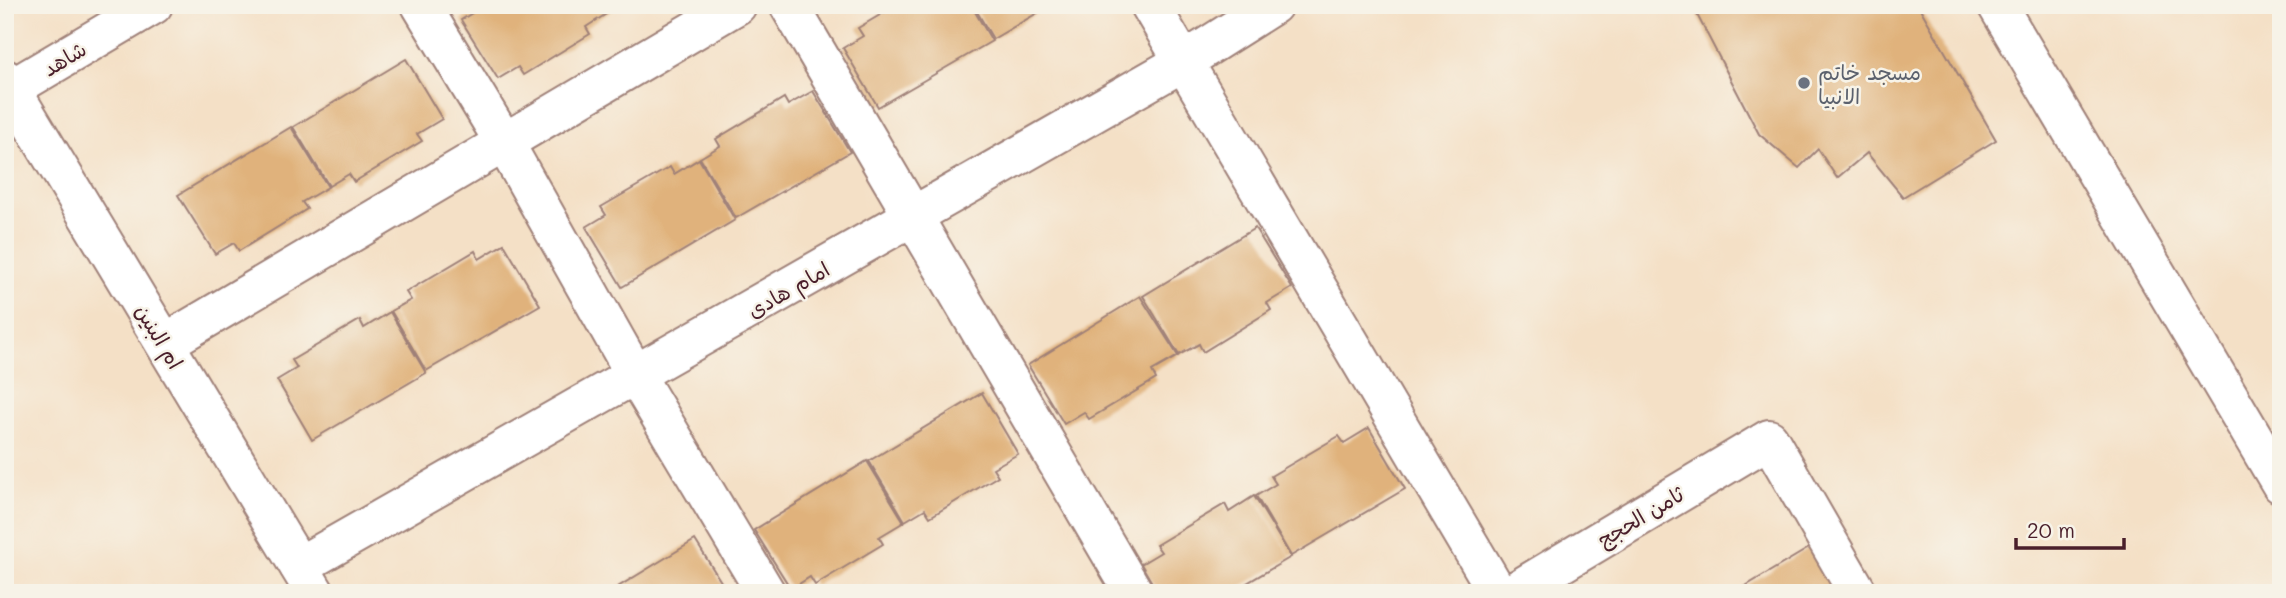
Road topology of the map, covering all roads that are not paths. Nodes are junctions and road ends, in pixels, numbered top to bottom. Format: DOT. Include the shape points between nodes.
graph roads {
  1 [pos="153,5"];
  2 [pos="421,5"];
  3 [pos="737,5"];
  4 [pos="789,5"];
  5 [pos="1150,5"];
  6 [pos="1273,5"];
  7 [pos="1997,5"];
  8 [pos="1183,62"];
  9 [pos="8,84"];
  10 [pos="504,142"];
  11 [pos="913,217"];
  12 [pos="164,343"];
  13 [pos="636,376"];
  14 [pos="2281,484"];
  15 [pos="307,579"];
  16 [pos="766,593"];
  17 [pos="1134,593"];
  18 [pos="1498,593"];
  19 [pos="1512,593"];
  20 [pos="1858,593"];
  1 -- 9 [label="street, شاهد"];
  2 -- 10 [label="street"];
  3 -- 10 [label="street"];
  4 -- 11 [label="street"];
  5 -- 8 [label="street"];
  6 -- 8 [label="street, امام هادی"];
  7 -- 14 [label="street"];
  8 -- 11 [label="street, امام هادی"];
  8 -- 18 [label="street"];
  9 -- 12 [label="street, ام البنین"];
  10 -- 12 [label="street"];
  10 -- 13 [label="street"];
  11 -- 13 [label="street, امام هادی"];
  11 -- 17 [label="street"];
  12 -- 15 [label="street, ام البنین"];
  13 -- 15 [label="street, امام هادی"];
  13 -- 16 [label="street"];
  19 -- 20 [label="street, ثامن الحجج" via="1769,439"];
}
